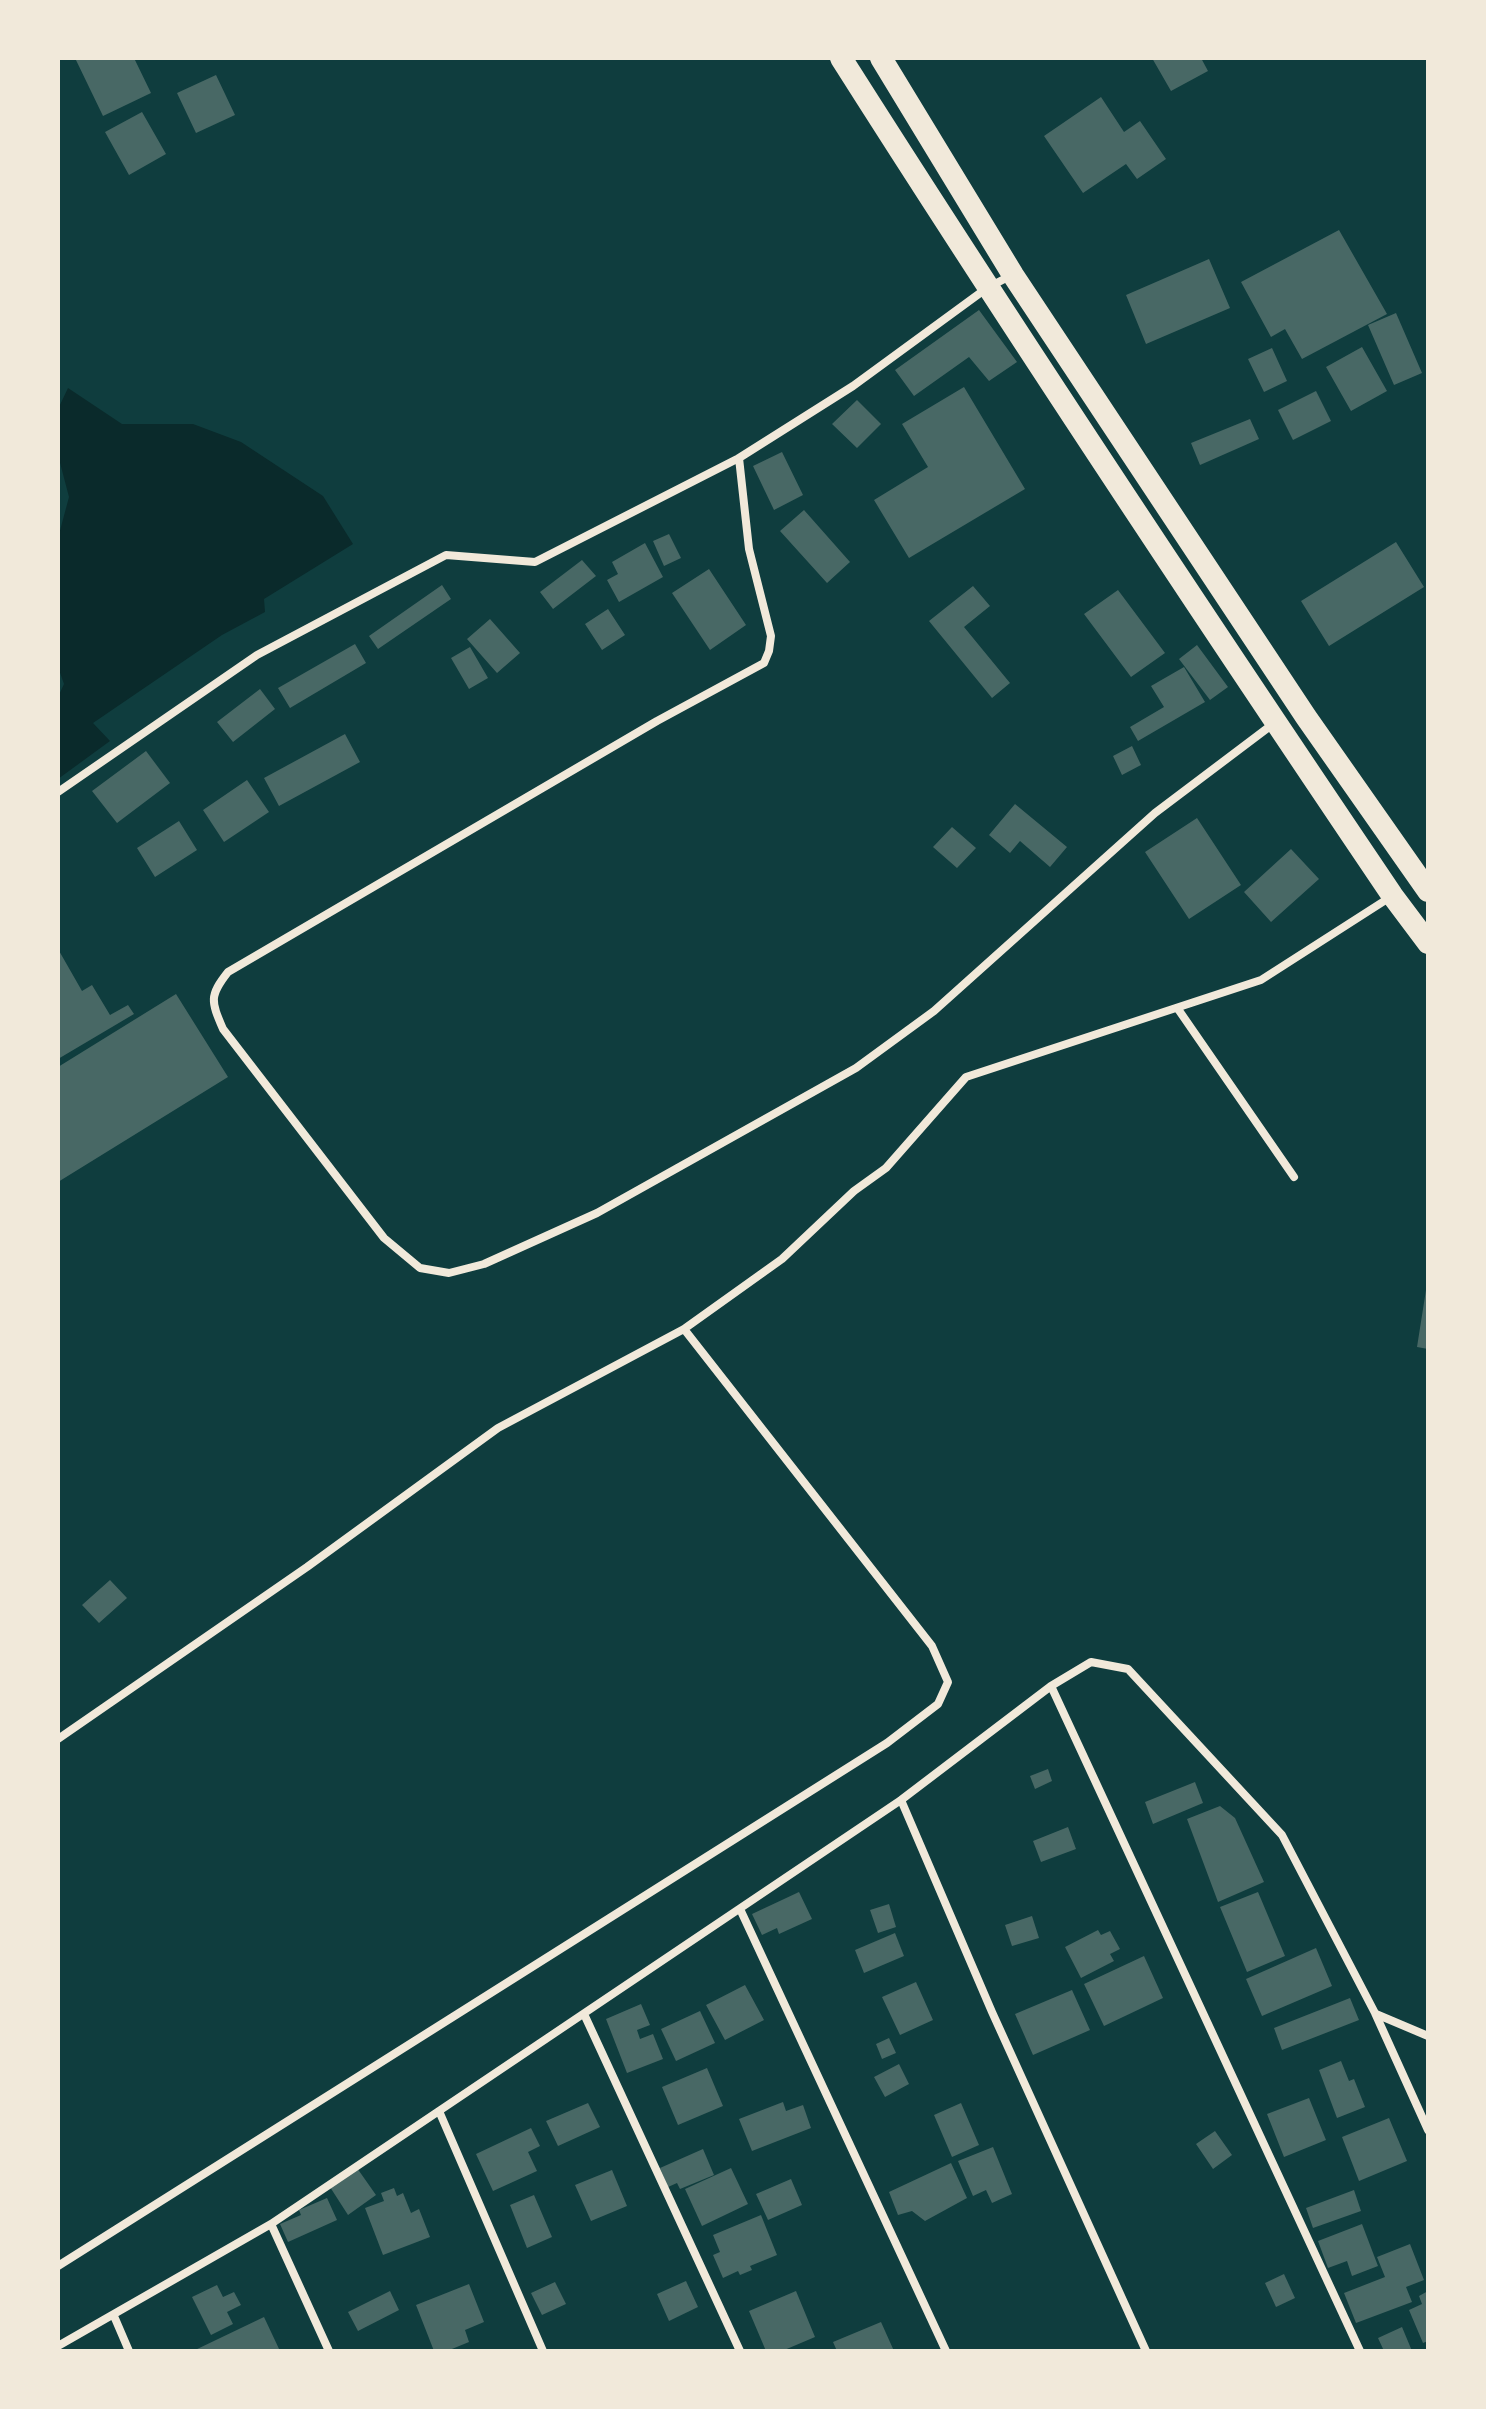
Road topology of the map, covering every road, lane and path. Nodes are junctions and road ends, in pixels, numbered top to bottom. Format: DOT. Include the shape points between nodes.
graph roads {
  1 [pos="841,58"];
  2 [pos="881,58"];
  3 [pos="1013,275"];
  4 [pos="987,288"];
  5 [pos="739,458"];
  6 [pos="1275,722"];
  7 [pos="58,792"];
  8 [pos="1428,891"];
  9 [pos="1392,895"];
  10 [pos="1428,943"];
  11 [pos="1178,1009"];
  12 [pos="1294,1177"];
  13 [pos="684,1329"];
  14 [pos="1051,1686"];
  15 [pos="58,1739"];
  16 [pos="901,1800"];
  17 [pos="740,1909"];
  18 [pos="1375,2013"];
  19 [pos="584,2014"];
  20 [pos="1428,2036"];
  21 [pos="439,2111"];
  22 [pos="1428,2130"];
  23 [pos="271,2224"];
  24 [pos="58,2266"];
  25 [pos="114,2316"];
  26 [pos="58,2346"];
  27 [pos="129,2351"];
  28 [pos="329,2351"];
  29 [pos="543,2351"];
  30 [pos="740,2351"];
  31 [pos="946,2351"];
  32 [pos="1146,2351"];
  33 [pos="1360,2351"];
  1 -- 4 [label="highway"];
  2 -- 3 [label="highway"];
  3 -- 4 [label="street"];
  3 -- 8 [label="highway"];
  4 -- 5 [label="street" via="853,386"];
  4 -- 6 [label="highway"];
  5 -- 6 [label="street" via="749,549 771,636 764,663 228,972 214,991 213,1005 223,1029 384,1238 420,1268 449,1273 484,1264 597,1213 856,1068 934,1011 1155,813"];
  5 -- 7 [label="street" via="535,562 446,555 257,655"];
  6 -- 9 [label="highway"];
  9 -- 10 [label="highway"];
  9 -- 11 [label="street" via="1261,980"];
  11 -- 12 [label="street"];
  11 -- 13 [label="street" via="966,1077 886,1168 782,1259"];
  13 -- 15 [label="street" via="498,1428"];
  13 -- 24 [label="street" via="932,1646 948,1682 938,1704 887,1743"];
  14 -- 16 [label="street"];
  14 -- 18 [label="street" via="1091,1662 1128,1669 1282,1835"];
  14 -- 33 [label="street"];
  16 -- 17 [label="street"];
  16 -- 32 [label="street"];
  17 -- 19 [label="street"];
  17 -- 31 [label="street"];
  18 -- 20 [label="street"];
  18 -- 22 [label="street"];
  19 -- 21 [label="street"];
  19 -- 30 [label="street"];
  21 -- 23 [label="street"];
  21 -- 29 [label="street"];
  23 -- 25 [label="street"];
  23 -- 28 [label="street"];
  25 -- 26 [label="street"];
  25 -- 27 [label="street"];
}
